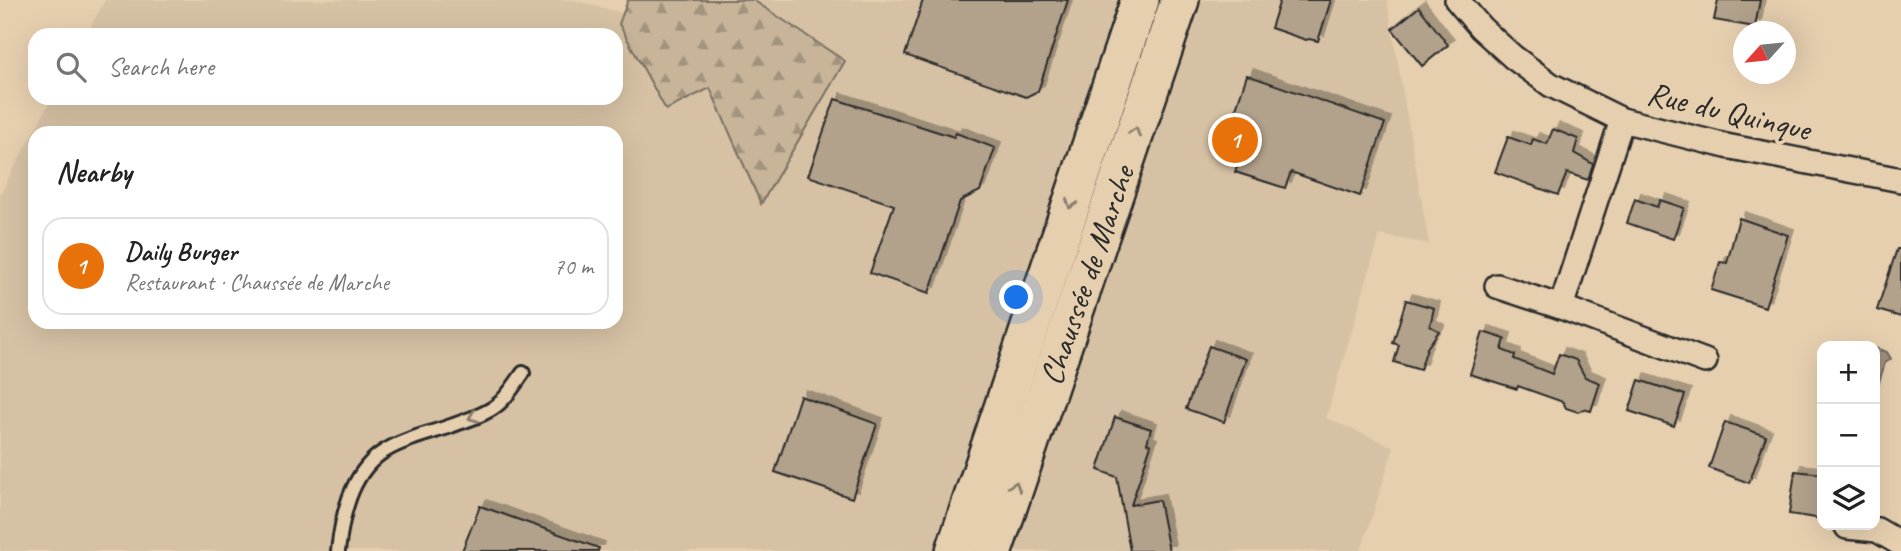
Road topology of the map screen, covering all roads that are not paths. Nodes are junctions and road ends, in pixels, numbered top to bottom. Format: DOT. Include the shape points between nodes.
graph roads {
  1 [pos="1140,0"];
  2 [pos="1180,0"];
  3 [pos="1457,0"];
  4 [pos="1622,120"];
  5 [pos="1901,180"];
  6 [pos="1497,286"];
  7 [pos="1561,307"];
  8 [pos="1705,360"];
  9 [pos="523,373"];
  10 [pos="1877,530"];
  11 [pos="1901,544"];
  12 [pos="338,551"];
  13 [pos="955,551"];
  14 [pos="993,551"];
  1 -- 13 [label="main road, Chaussée de Marche, one-way"];
  14 -- 2 [label="main road, Chaussée de Marche, one-way"];
  3 -- 4 [label="street, Rue du Quinque" via="1497,43 1551,85"];
  4 -- 5 [label="street, Rue du Quinque" via="1726,146"];
  4 -- 7 [label="street"];
  6 -- 7 [label="street"];
  7 -- 8 [label="street"];
  9 -- 12 [label="lane, one-way" via="496,406 483,414 380,455 362,473 349,499"];
  10 -- 11 [label="street"];
}
